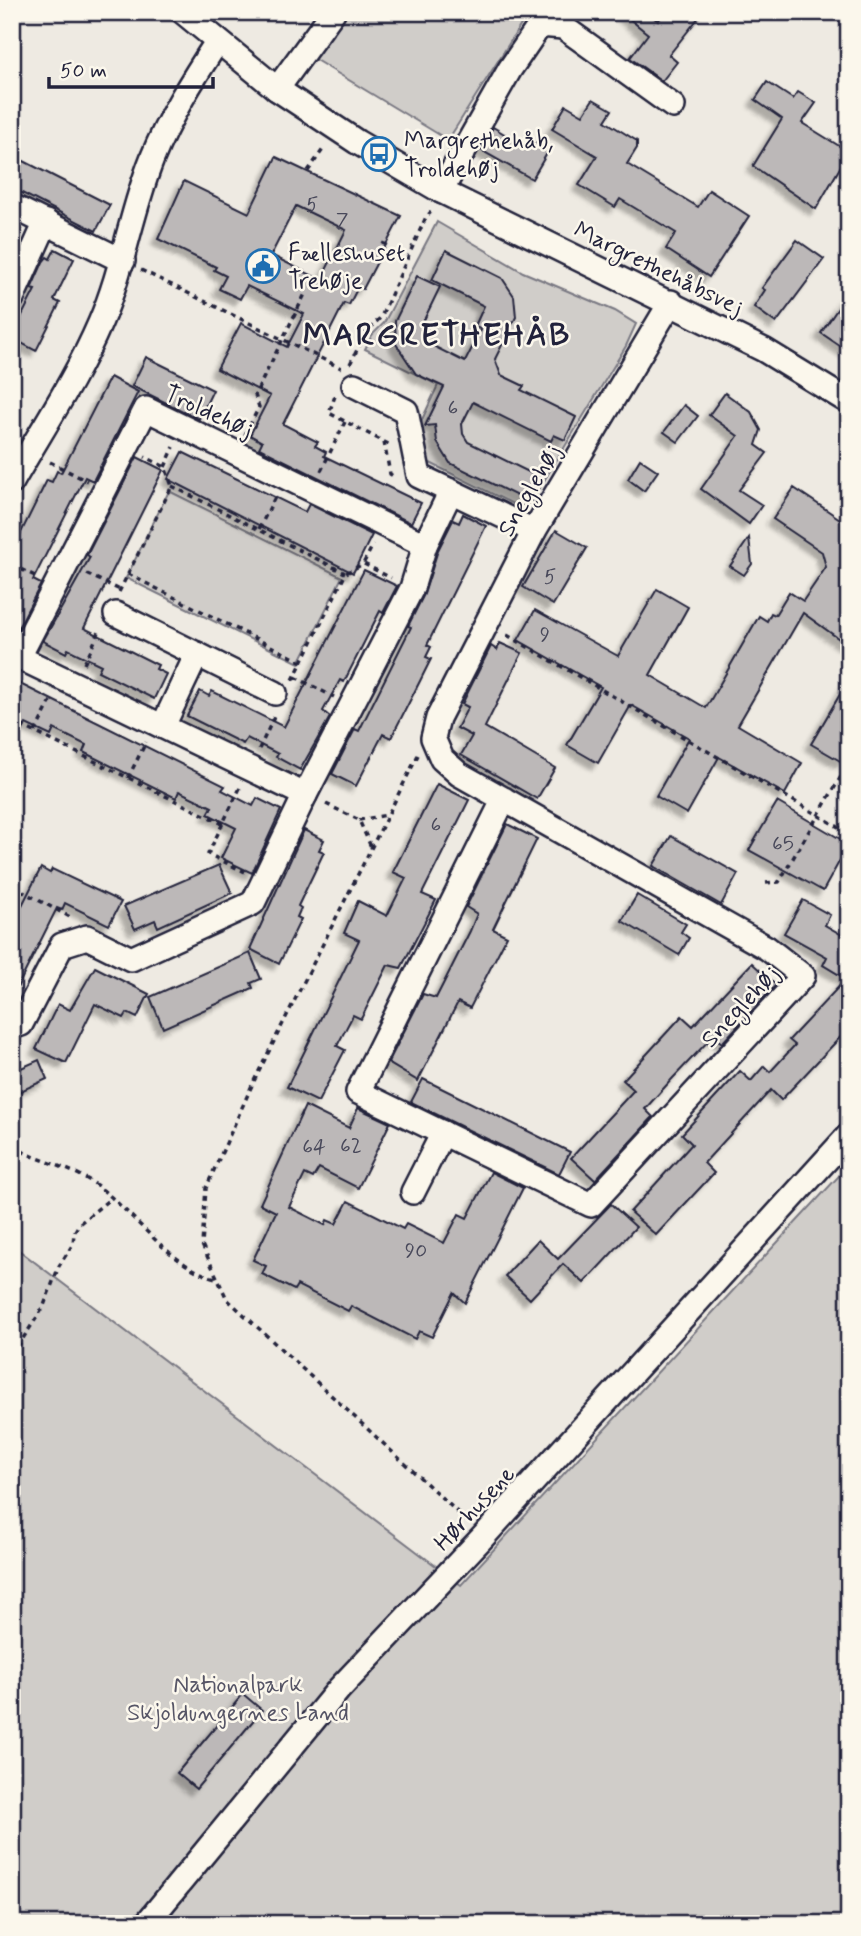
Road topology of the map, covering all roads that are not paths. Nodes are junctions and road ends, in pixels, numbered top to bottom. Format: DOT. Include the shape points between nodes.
graph roads {
  1 [pos="183,12"];
  2 [pos="333,12"];
  3 [pos="217,42"];
  4 [pos="277,89"];
  5 [pos="673,106"];
  6 [pos="441,191"];
  7 [pos="12,205"];
  8 [pos="46,222"];
  9 [pos="123,261"];
  10 [pos="12,298"];
  11 [pos="671,302"];
  12 [pos="346,387"];
  13 [pos="849,402"];
  14 [pos="12,482"];
  15 [pos="452,491"];
  16 [pos="534,531"];
  17 [pos="425,545"];
  18 [pos="116,614"];
  19 [pos="197,654"];
  20 [pos="16,656"];
  21 [pos="281,696"];
  22 [pos="159,725"];
  23 [pos="305,795"];
  24 [pos="504,799"];
  25 [pos="12,1027"];
  26 [pos="443,1133"];
  27 [pos="849,1135"];
  28 [pos="413,1192"];
  29 [pos="146,1924"];
  1 -- 3 [label="street, Margrethehåbsvej"];
  2 -- 4 [label="street"];
  3 -- 4 [label="street, Margrethehåbsvej"];
  3 -- 9 [label="street" via="173,111 151,162"];
  4 -- 6 [label="street, Margrethehåbsvej"];
  5 -- 6 [label="street" via="563,27 540,25"];
  6 -- 11 [label="street, Margrethehåbsvej"];
  7 -- 8 [label="street"];
  8 -- 9 [label="street"];
  8 -- 10 [label="street"];
  9 -- 14 [label="street" via="66,395"];
  11 -- 13 [label="street, Margrethehåbsvej" via="764,350"];
  11 -- 16 [label="street, Sneglehøj"];
  12 -- 15 [label="street" via="406,411 419,476"];
  15 -- 16 [label="street"];
  15 -- 17 [label="street"];
  16 -- 24 [label="street, Sneglehøj" via="438,718 433,738 442,759 458,774"];
  17 -- 20 [label="street, Troldehøj" via="146,409"];
  17 -- 23 [label="street" via="412,588"];
  18 -- 19 [label="street"];
  19 -- 21 [label="street"];
  19 -- 22 [label="street"];
  20 -- 22 [label="street, Troldehøj"];
  22 -- 23 [label="street, Troldehøj"];
  23 -- 25 [label="street" via="253,903 131,959 87,937 62,944 21,1024"];
  24 -- 26 [label="street, Sneglehøj" via="358,1092"];
  24 -- 26 [label="street, Sneglehøj" via="767,948 803,976 591,1205"];
  26 -- 28 [label="street"];
  27 -- 29 [label="street, Hørhusene" via="339,1689"];
}
